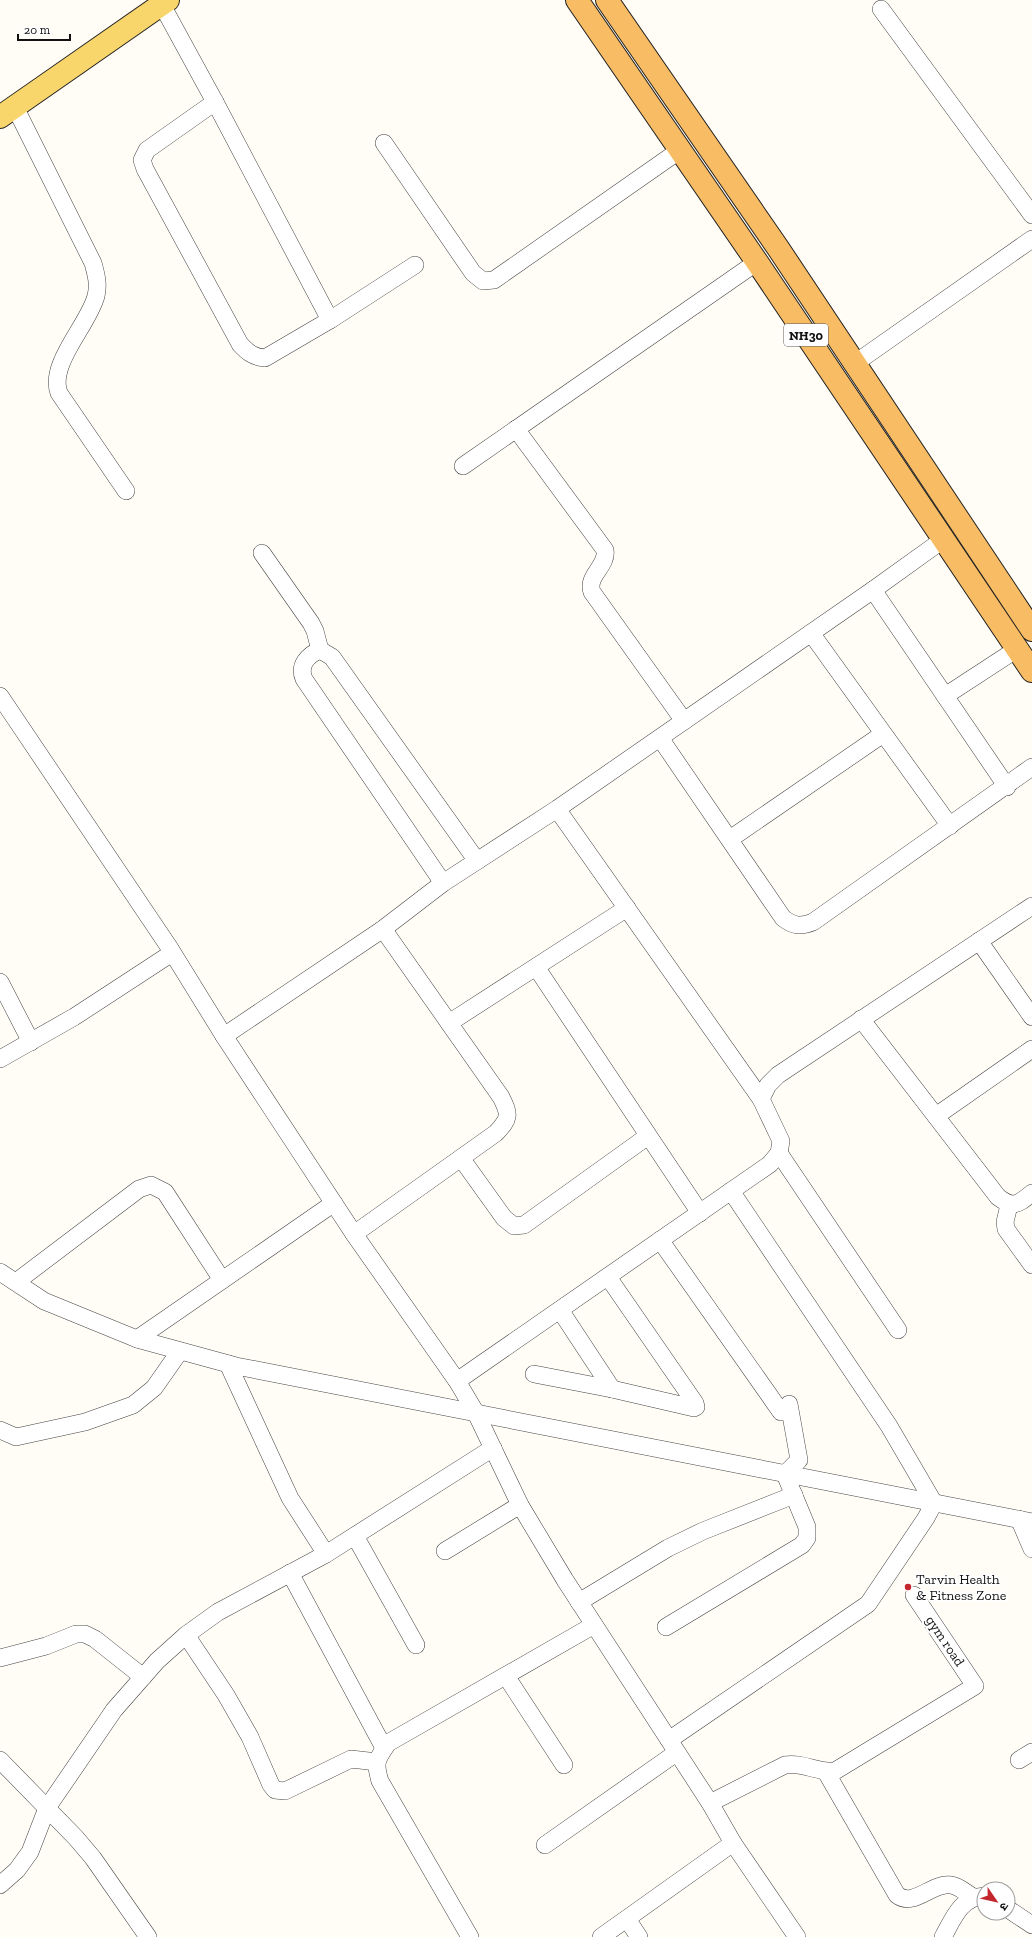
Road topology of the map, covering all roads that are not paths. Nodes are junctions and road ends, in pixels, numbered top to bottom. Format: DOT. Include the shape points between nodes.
graph roads {
  1 [pos="577,0"];
  2 [pos="607,0"];
  3 [pos="165,2"];
  4 [pos="881,8"];
  5 [pos="216,102"];
  6 [pos="7,112"];
  7 [pos="384,143"];
  8 [pos="680,150"];
  9 [pos="1032,214"];
  10 [pos="1032,239"];
  11 [pos="757,262"];
  12 [pos="414,265"];
  13 [pos="330,320"];
  14 [pos="854,364"];
  15 [pos="516,429"];
  16 [pos="463,466"];
  17 [pos="126,492"];
  18 [pos="944,539"];
  19 [pos="262,553"];
  20 [pos="873,590"];
  21 [pos="1032,630"];
  22 [pos="811,633"];
  23 [pos="1017,649"];
  24 [pos="320,650"];
  25 [pos="1032,671"];
  26 [pos="0,696"];
  27 [pos="945,696"];
  28 [pos="684,721"];
  29 [pos="884,734"];
  30 [pos="660,738"];
  31 [pos="1032,768"];
  32 [pos="1007,787"];
  33 [pos="557,809"];
  34 [pos="950,826"];
  35 [pos="730,839"];
  36 [pos="477,861"];
  37 [pos="443,883"];
  38 [pos="1032,906"];
  39 [pos="626,908"];
  40 [pos="383,929"];
  41 [pos="979,941"];
  42 [pos="172,952"];
  43 [pos="536,967"];
  44 [pos="0,982"];
  45 [pos="1032,1017"];
  46 [pos="861,1019"];
  47 [pos="449,1023"];
  48 [pos="224,1036"];
  49 [pos="31,1042"];
  50 [pos="1032,1049"];
  51 [pos="0,1059"];
  52 [pos="761,1099"];
  53 [pos="936,1116"];
  54 [pos="648,1136"];
  55 [pos="780,1153"];
  56 [pos="461,1158"];
  57 [pos="731,1191"];
  58 [pos="1032,1193"];
  59 [pos="334,1203"];
  60 [pos="1009,1205"];
  61 [pos="700,1212"];
  62 [pos="354,1234"];
  63 [pos="660,1240"];
  64 [pos="1032,1266"];
  65 [pos="0,1272"];
  66 [pos="608,1277"];
  67 [pos="222,1280"];
  68 [pos="16,1282"];
  69 [pos="560,1310"];
  70 [pos="898,1330"];
  71 [pos="137,1339"];
  72 [pos="180,1351"];
  73 [pos="228,1364"];
  74 [pos="534,1374"];
  75 [pos="457,1381"];
  76 [pos="612,1389"];
  77 [pos="476,1413"];
  78 [pos="0,1430"];
  79 [pos="493,1448"];
  80 [pos="785,1474"];
  81 [pos="794,1495"];
  82 [pos="934,1503"];
  83 [pos="520,1505"];
  84 [pos="1026,1520"];
  85 [pos="355,1536"];
  86 [pos="1032,1549"];
  87 [pos="445,1551"];
  88 [pos="326,1554"];
  89 [pos="290,1573"];
  90 [pos="914,1595"];
  91 [pos="579,1602"];
  92 [pos="594,1625"];
  93 [pos="666,1627"];
  94 [pos="186,1635"];
  95 [pos="416,1645"];
  96 [pos="0,1658"];
  97 [pos="506,1676"];
  98 [pos="143,1678"];
  99 [pos="673,1746"];
  100 [pos="381,1755"];
  101 [pos="0,1760"];
  102 [pos="564,1765"];
  103 [pos="826,1772"];
  104 [pos="710,1803"];
  105 [pos="47,1808"];
  106 [pos="733,1843"];
  107 [pos="545,1845"];
  108 [pos="0,1885"];
  109 [pos="976,1896"];
  110 [pos="976,1898"];
  111 [pos="1016,1914"];
  112 [pos="627,1919"];
  113 [pos="1032,1925"];
  114 [pos="148,1937"];
  115 [pos="470,1937"];
  116 [pos="602,1937"];
  117 [pos="639,1937"];
  118 [pos="797,1937"];
  119 [pos="943,1937"];
  1 -- 8 [label="highway, NH30"];
  2 -- 14 [label="highway, NH30" via="778,248"];
  3 -- 5 [label="street"];
  3 -- 6 [label="main road"];
  4 -- 9 [label="street"];
  5 -- 13 [label="street"];
  5 -- 13 [label="street" via="147,150 142,160 144,169 240,344 253,356 265,358"];
  6 -- 17 [label="street" via="93,263 98,280 96,297 59,370 56,386"];
  7 -- 8 [label="street" via="473,273 483,281 494,280"];
  8 -- 11 [label="highway, NH30"];
  10 -- 14 [label="street"];
  11 -- 15 [label="street"];
  11 -- 18 [label="highway, NH30"];
  12 -- 13 [label="street"];
  14 -- 21 [label="highway, NH30"];
  15 -- 16 [label="street"];
  15 -- 28 [label="street" via="605,550 606,558 590,583 592,592"];
  18 -- 20 [label="street"];
  18 -- 23 [label="highway, NH30"];
  19 -- 24 [label="street" via="316,631"];
  20 -- 22 [label="street"];
  20 -- 27 [label="street"];
  22 -- 28 [label="street"];
  22 -- 29 [label="street"];
  23 -- 25 [label="highway, NH30"];
  23 -- 27 [label="street"];
  24 -- 36 [label="street" via="332,657"];
  24 -- 37 [label="street" via="311,654 304,663 301,670 304,679"];
  26 -- 42 [label="street"];
  27 -- 32 [label="street"];
  28 -- 30 [label="street"];
  29 -- 34 [label="street"];
  29 -- 35 [label="street"];
  30 -- 33 [label="street"];
  30 -- 35 [label="street"];
  31 -- 32 [label="street"];
  32 -- 34 [label="street"];
  33 -- 36 [label="street"];
  33 -- 39 [label="street"];
  34 -- 35 [label="street" via="813,922 805,925 791,924 783,918"];
  36 -- 37 [label="street"];
  37 -- 40 [label="street"];
  38 -- 41 [label="street"];
  39 -- 43 [label="street"];
  39 -- 52 [label="street"];
  40 -- 47 [label="street"];
  40 -- 48 [label="street"];
  41 -- 45 [label="street"];
  41 -- 46 [label="street"];
  42 -- 48 [label="street"];
  42 -- 49 [label="street" via="74,1018"];
  43 -- 47 [label="street"];
  43 -- 54 [label="street"];
  44 -- 49 [label="street"];
  46 -- 52 [label="street" via="778,1075"];
  46 -- 53 [label="street"];
  47 -- 56 [label="street" via="501,1097 508,1112 507,1122 496,1133"];
  48 -- 59 [label="street"];
  49 -- 51 [label="street"];
  50 -- 53 [label="street"];
  52 -- 55 [label="street" via="781,1141"];
  53 -- 60 [label="street" via="998,1197"];
  54 -- 56 [label="street" via="524,1225 514,1226 504,1218"];
  54 -- 61 [label="street"];
  55 -- 57 [label="street" via="770,1164"];
  55 -- 70 [label="street"];
  56 -- 62 [label="street"];
  57 -- 61 [label="street"];
  57 -- 82 [label="street" via="889,1426"];
  58 -- 60 [label="street" via="1018,1204"];
  59 -- 62 [label="street"];
  59 -- 67 [label="street"];
  60 -- 64 [label="street" via="1004,1222 1006,1229"];
  61 -- 63 [label="street"];
  62 -- 75 [label="street"];
  63 -- 66 [label="street"];
  63 -- 80 [label="street" via="785,1408 798,1460"];
  65 -- 68 [label="street"];
  66 -- 69 [label="street"];
  66 -- 76 [label="street" via="696,1405 694,1408"];
  67 -- 68 [label="street" via="165,1192 151,1185 139,1189"];
  67 -- 71 [label="street"];
  68 -- 71 [label="street" via="44,1301"];
  69 -- 75 [label="street"];
  69 -- 76 [label="street"];
  71 -- 72 [label="street"];
  72 -- 73 [label="street"];
  72 -- 78 [label="street" via="154,1388 133,1405 85,1422 16,1437"];
  73 -- 77 [label="street"];
  73 -- 88 [label="street" via="290,1498"];
  74 -- 76 [label="street"];
  75 -- 77 [label="street"];
  77 -- 79 [label="street"];
  77 -- 80 [label="street"];
  79 -- 83 [label="street"];
  79 -- 85 [label="street"];
  80 -- 81 [label="street"];
  80 -- 82 [label="street"];
  81 -- 91 [label="street" via="703,1531 668,1548"];
  81 -- 93 [label="street" via="807,1527 807,1538 802,1545"];
  82 -- 84 [label="street"];
  82 -- 99 [label="street" via="868,1604"];
  83 -- 87 [label="street"];
  83 -- 91 [label="street"];
  84 -- 86 [label="street"];
  85 -- 88 [label="street"];
  85 -- 95 [label="street"];
  88 -- 89 [label="street"];
  89 -- 94 [label="street" via="218,1612"];
  89 -- 100 [label="street"];
  90 -- 103 [label="street, gym road" via="975,1686 835,1771"];
  91 -- 92 [label="street"];
  92 -- 97 [label="street"];
  92 -- 99 [label="street"];
  94 -- 98 [label="street"];
  94 -- 100 [label="street" via="247,1730 270,1785 275,1790 285,1791 351,1759"];
  96 -- 98 [label="street" via="46,1646 76,1634 85,1634 95,1639"];
  97 -- 100 [label="street" via="388,1743"];
  97 -- 102 [label="street"];
  98 -- 105 [label="street" via="114,1710"];
  99 -- 104 [label="street"];
  99 -- 107 [label="street"];
  100 -- 115 [label="street" via="376,1768 380,1781"];
  101 -- 105 [label="street"];
  103 -- 104 [label="street" via="795,1763 786,1765"];
  103 -- 109 [label="street" via="896,1895 910,1899 950,1884"];
  104 -- 106 [label="street"];
  105 -- 108 [label="street" via="30,1852 17,1870"];
  105 -- 114 [label="street" via="93,1858"];
  106 -- 112 [label="street"];
  106 -- 118 [label="street"];
  110 -- 119 [label="street" via="961,1906"];
  111 -- 113 [label="street"];
  112 -- 116 [label="street"];
  112 -- 117 [label="street"];
}
